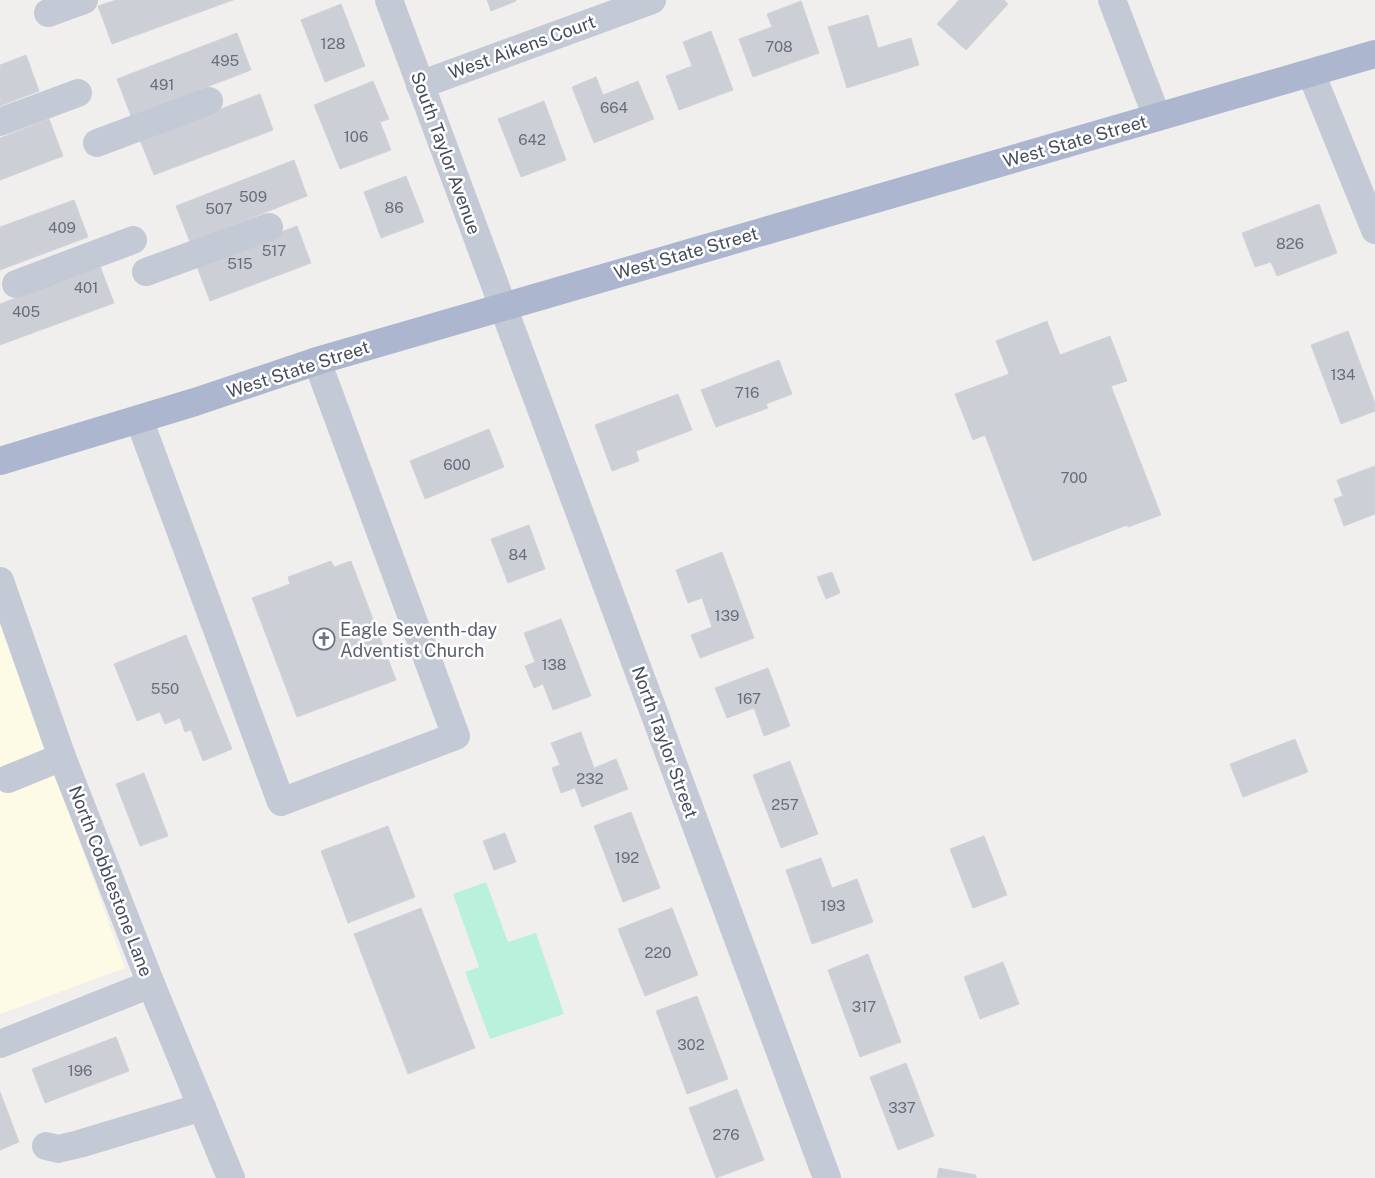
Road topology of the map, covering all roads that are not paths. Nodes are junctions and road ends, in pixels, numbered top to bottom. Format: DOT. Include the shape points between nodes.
graph roads {
  1 [pos="84,0"];
  2 [pos="388,0"];
  3 [pos="652,0"];
  4 [pos="1112,0"];
  5 [pos="48,14"];
  6 [pos="1375,54"];
  7 [pos="1311,73"];
  8 [pos="420,84"];
  9 [pos="78,93"];
  10 [pos="209,101"];
  11 [pos="1157,117"];
  12 [pos="0,122"];
  13 [pos="97,143"];
  14 [pos="269,227"];
  15 [pos="1375,230"];
  16 [pos="133,240"];
  17 [pos="146,272"];
  18 [pos="16,284"];
  19 [pos="502,307"];
  20 [pos="317,361"];
  21 [pos="139,419"];
  22 [pos="0,460"];
  23 [pos="0,581"];
  24 [pos="62,757"];
  25 [pos="8,778"];
  26 [pos="151,984"];
  27 [pos="0,1044"];
  28 [pos="202,1107"];
  29 [pos="46,1146"];
  30 [pos="231,1178"];
  31 [pos="827,1178"];
  1 -- 5 [label="street"];
  2 -- 8 [label="street, South Taylor Avenue"];
  3 -- 8 [label="street, West Aikens Court"];
  4 -- 11 [label="street"];
  6 -- 7 [label="main road, West State Street"];
  7 -- 11 [label="main road, West State Street"];
  7 -- 15 [label="street"];
  8 -- 19 [label="street, South Taylor Avenue"];
  9 -- 12 [label="street"];
  10 -- 13 [label="street"];
  11 -- 19 [label="main road, West State Street"];
  14 -- 17 [label="street"];
  16 -- 18 [label="street"];
  19 -- 20 [label="main road, West State Street"];
  19 -- 31 [label="street, North Taylor Street"];
  20 -- 21 [label="main road, West State Street"];
  20 -- 21 [label="street" via="456,736 281,802"];
  21 -- 22 [label="main road, West State Street"];
  23 -- 24 [label="street, North Cobblestone Lane"];
  24 -- 25 [label="street"];
  24 -- 26 [label="street, North Cobblestone Lane"];
  26 -- 27 [label="street"];
  26 -- 28 [label="street, North Cobblestone Lane"];
  28 -- 29 [label="street" via="79,1144 58,1149"];
  28 -- 30 [label="street, North Cobblestone Lane"];
}
